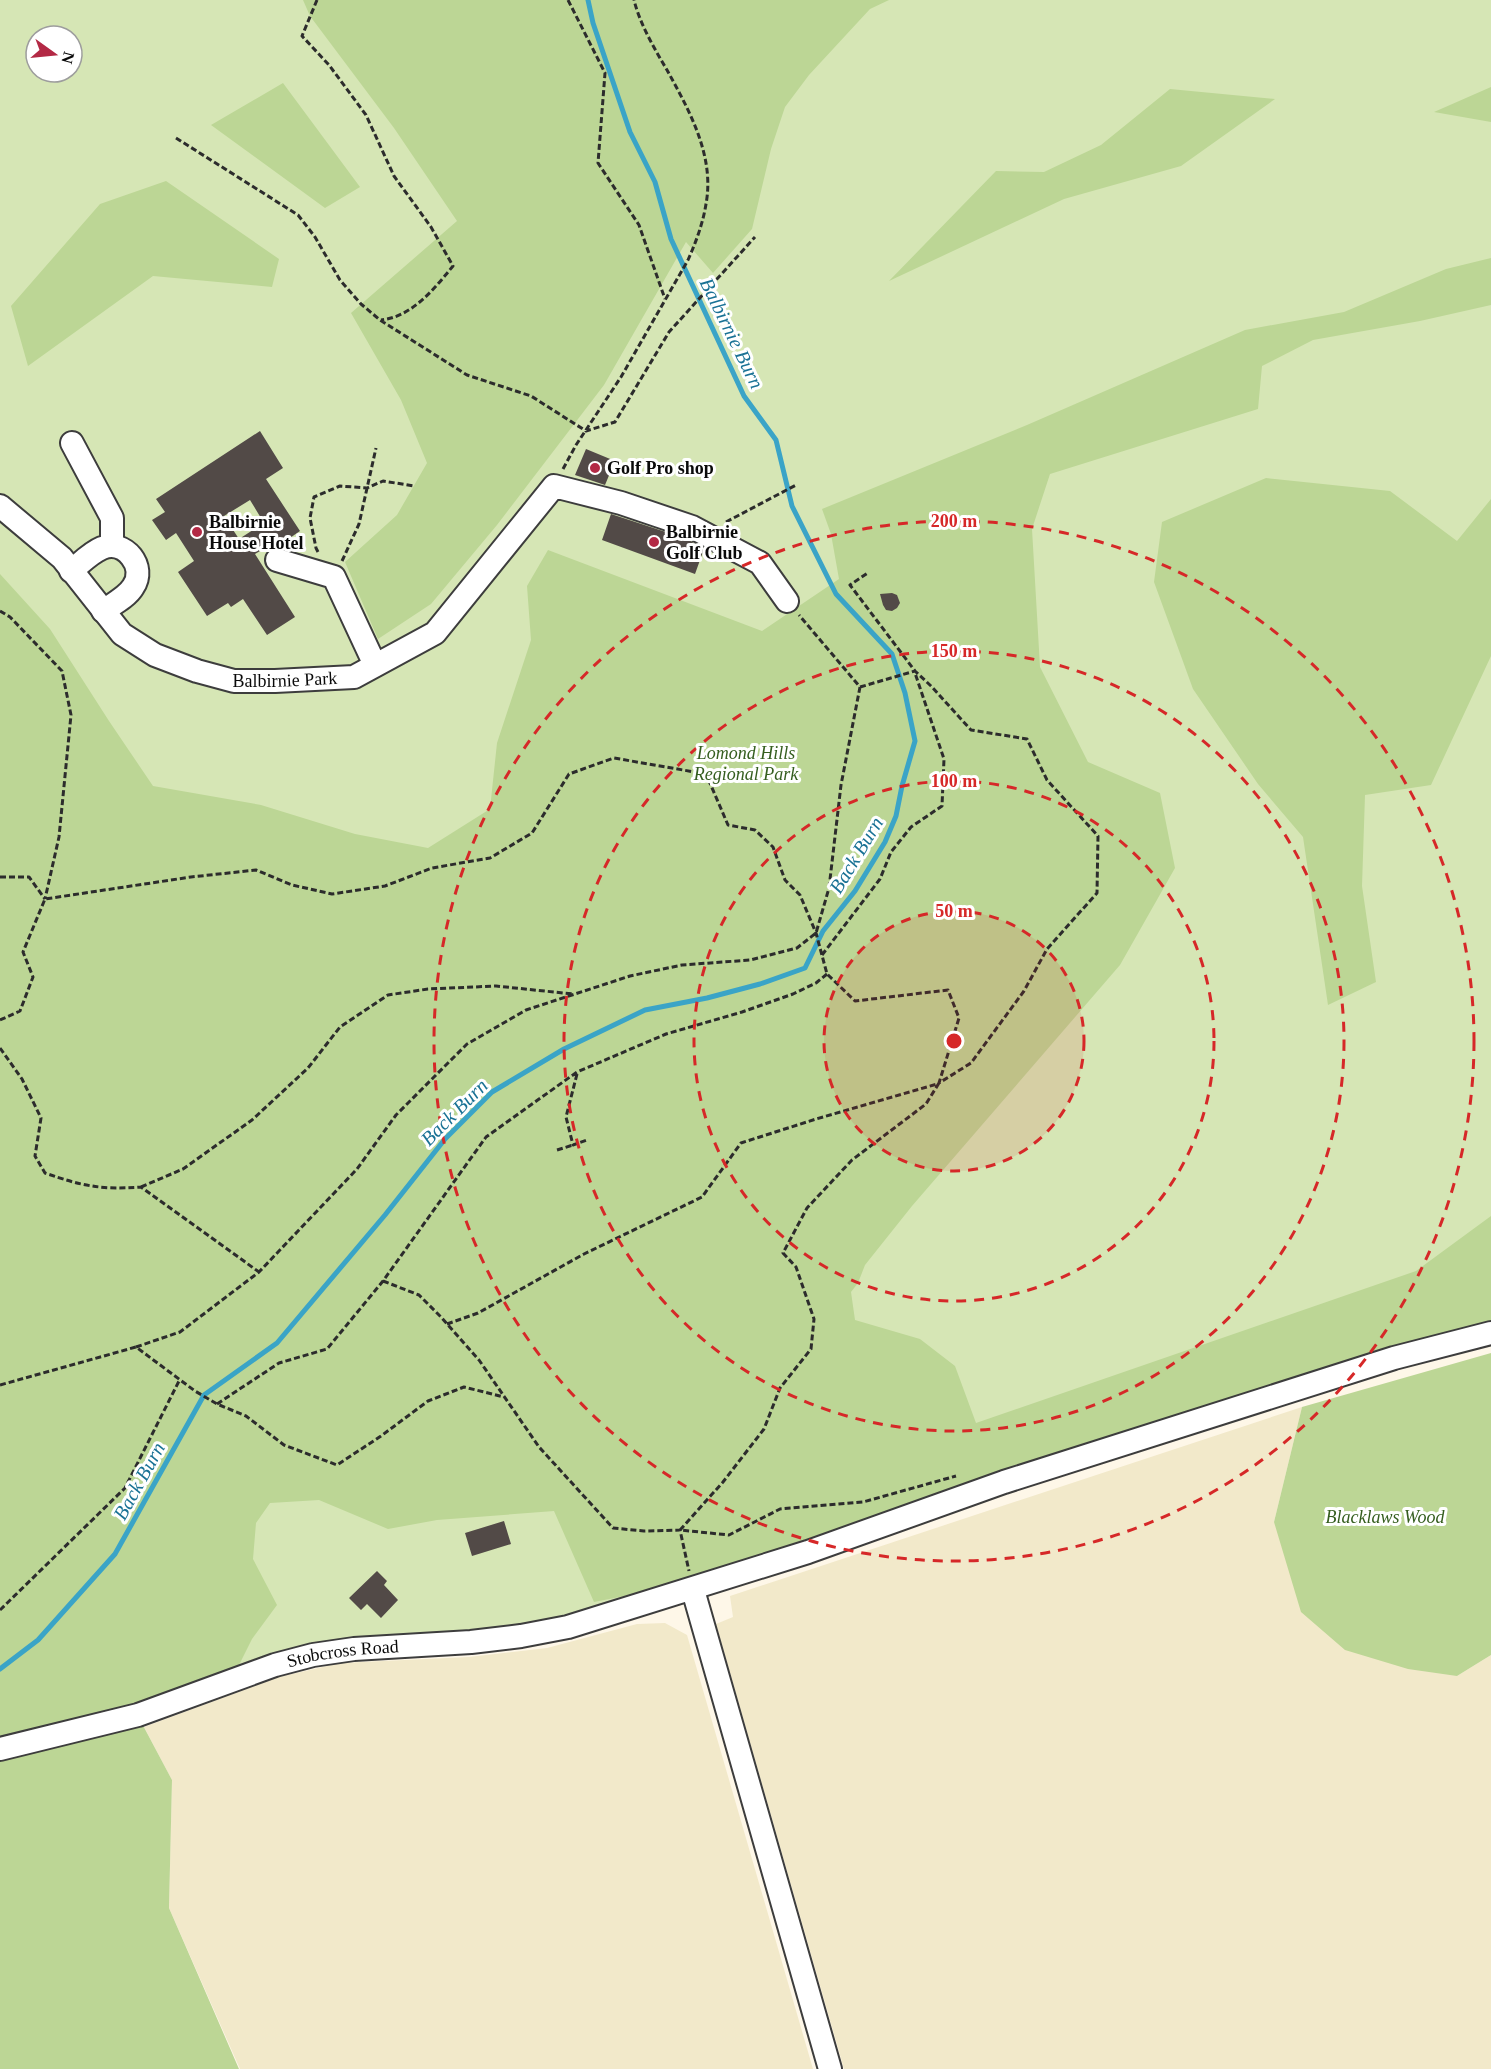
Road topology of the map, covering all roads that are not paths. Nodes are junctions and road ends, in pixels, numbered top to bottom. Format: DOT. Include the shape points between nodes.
graph roads {
  1 [pos="72,443"];
  2 [pos="0,506"];
  3 [pos="112,546"];
  4 [pos="277,560"];
  5 [pos="71,571"];
  6 [pos="787,601"];
  7 [pos="103,611"];
  8 [pos="375,665"];
  9 [pos="1491,1333"];
  10 [pos="693,1590"];
  11 [pos="0,1749"];
  12 [pos="830,2069"];
  1 -- 3 [label="street" via="112,518"];
  2 -- 5 [label="street, Balbirnie Park" via="62,558"];
  3 -- 5 [label="street" via="95,552"];
  3 -- 7 [label="street" via="135,560 137,580 126,595"];
  4 -- 8 [label="street" via="334,578"];
  5 -- 7 [label="street, Balbirnie Park"];
  6 -- 8 [label="street, Balbirnie Park" via="760,563 705,534 621,503 554,486 435,633"];
  7 -- 8 [label="street, Balbirnie Park" via="122,634 155,656 234,681 354,676"];
  9 -- 10 [label="street, Stobcross Road" via="1394,1358 1004,1482"];
  10 -- 11 [label="street, Stobcross Road" via="568,1627 521,1636 313,1655 138,1715"];
  10 -- 12 [label="street"];
}
